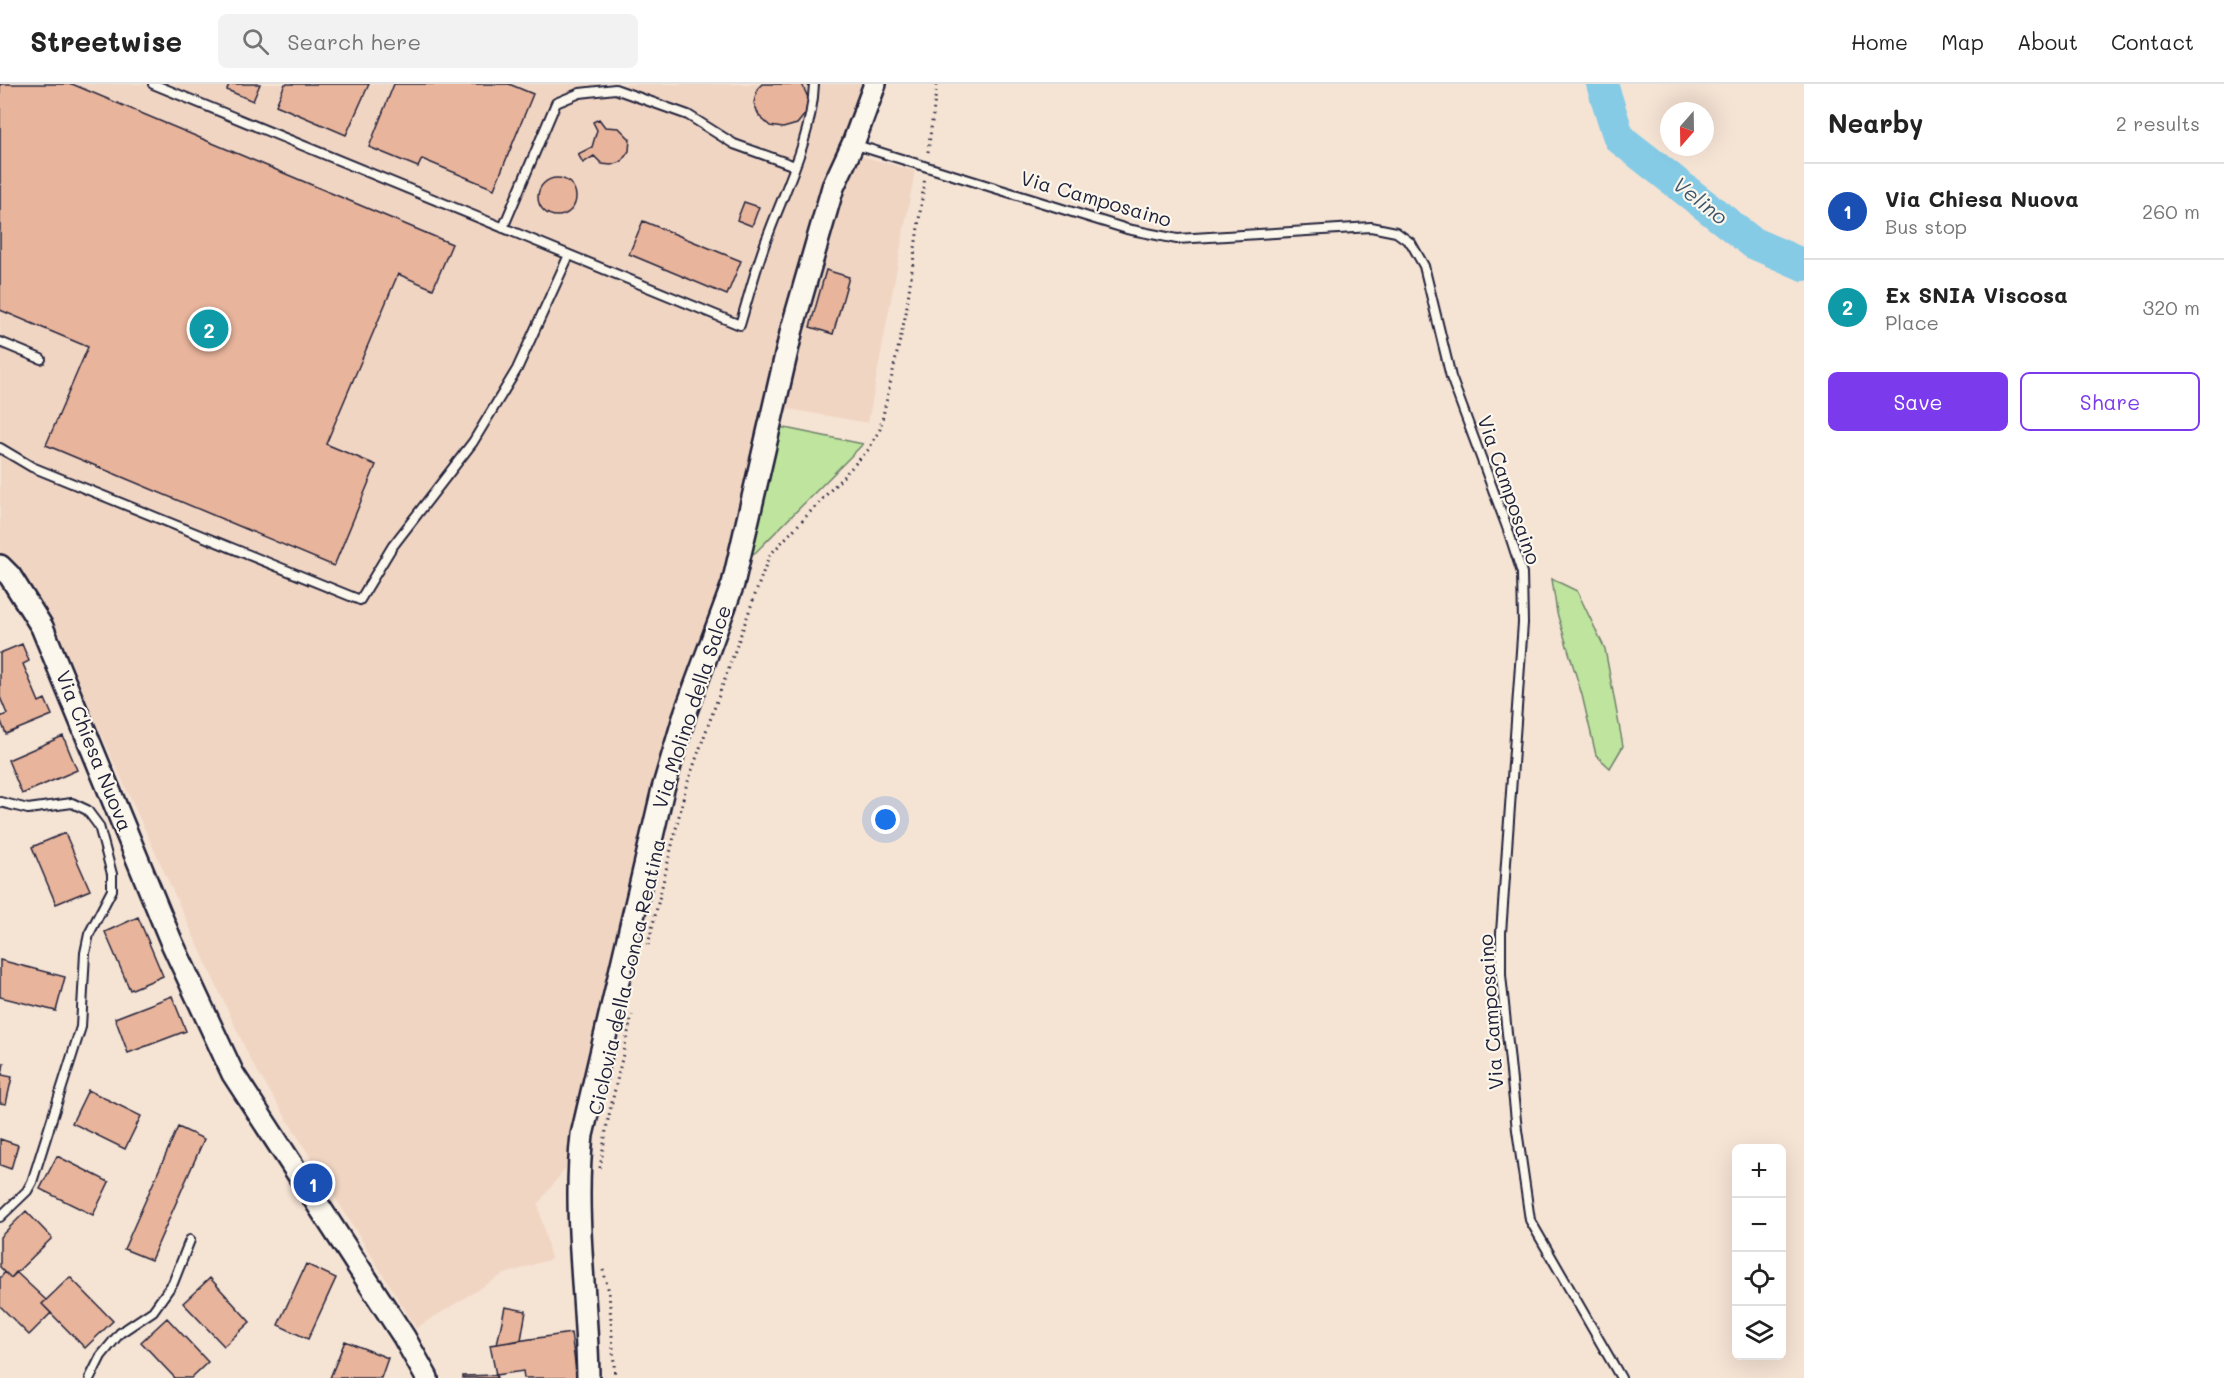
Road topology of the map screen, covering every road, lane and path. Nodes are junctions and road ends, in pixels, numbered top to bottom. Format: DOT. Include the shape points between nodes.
graph roads {
  1 [pos="153,84"];
  2 [pos="814,84"];
  3 [pos="874,84"];
  4 [pos="937,84"];
  5 [pos="853,144"];
  6 [pos="928,152"];
  7 [pos="795,166"];
  8 [pos="925,175"];
  9 [pos="503,228"];
  10 [pos="569,255"];
  11 [pos="0,342"];
  12 [pos="41,359"];
  13 [pos="0,448"];
  14 [pos="0,566"];
  15 [pos="0,802"];
  16 [pos="647,950"];
  17 [pos="632,1015"];
  18 [pos="600,1170"];
  19 [pos="0,1217"];
  20 [pos="190,1240"];
  21 [pos="603,1269"];
  22 [pos="90,1378"];
  23 [pos="427,1378"];
  24 [pos="588,1378"];
  25 [pos="615,1378"];
  26 [pos="1621,1378"];
  1 -- 9 [label="lane"];
  2 -- 7 [label="lane" via="813,107"];
  3 -- 5 [label="street, Via Molino della Salce"];
  4 -- 6 [label="path"];
  5 -- 24 [label="street, Via Molino della Salce" via="833,187 792,329 733,584 686,711 663,789 582,1135 579,1200"];
  5 -- 26 [label="lane, Via Camposaino" via="1127,229 1177,239 1371,227 1396,232 1411,243 1424,266 1451,377 1522,573 1523,623 1501,975 1530,1220"];
  7 -- 9 [label="lane" via="734,144 688,115 615,89 580,93 556,103"];
  7 -- 10 [label="lane" via="740,325"];
  8 -- 16 [label="path, Ciclovia della Conca Reatina" via="906,313 880,429 869,449 769,556 686,788"];
  9 -- 10 [label="lane"];
  10 -- 13 [label="lane" via="517,369 473,442 392,546 360,600 32,466"];
  11 -- 12 [label="lane"];
  14 -- 23 [label="street, Via Chiesa Nuova" via="42,627 171,941 232,1074"];
  15 -- 19 [label="lane" via="28,809 72,803 87,810 99,826 112,874 112,890 89,934 81,1027 32,1182"];
  17 -- 18 [label="path, Ciclovia della Conca Reatina"];
  20 -- 22 [label="lane" via="173,1283 153,1311 120,1333 101,1356"];
  21 -- 25 [label="path" via="609,1292"];
}
